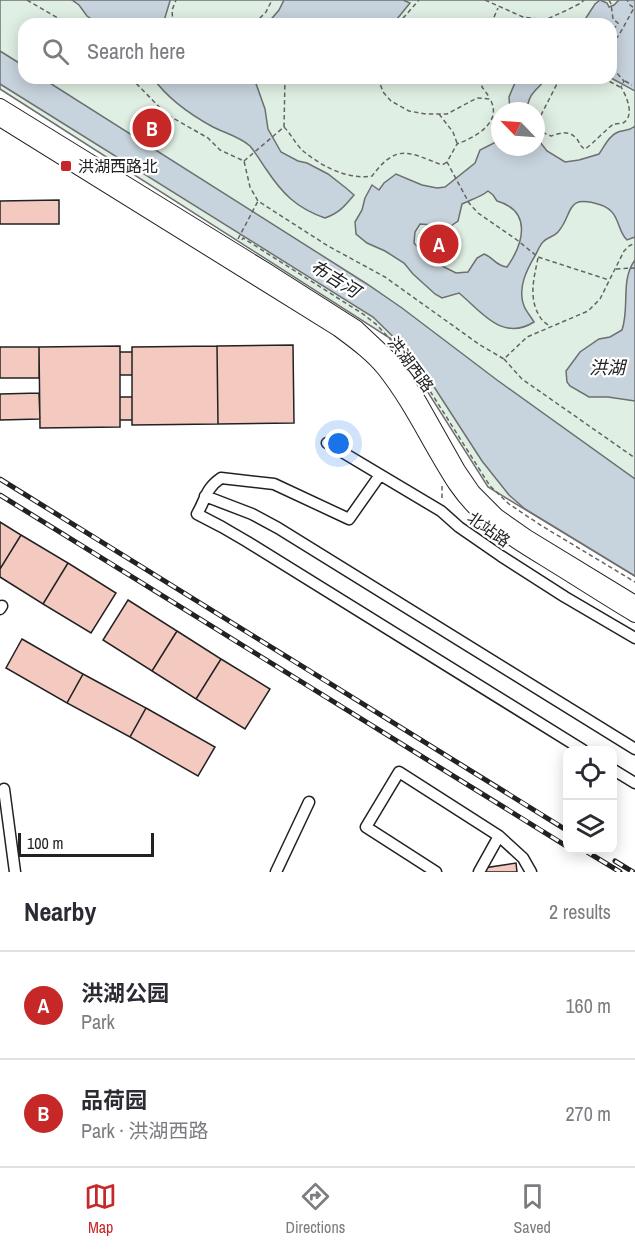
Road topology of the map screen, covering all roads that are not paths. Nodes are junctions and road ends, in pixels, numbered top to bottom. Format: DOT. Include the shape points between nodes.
graph roads {
  1 [pos="0,106"];
  2 [pos="0,119"];
  3 [pos="327,443"];
  4 [pos="380,475"];
  5 [pos="205,496"];
  6 [pos="635,603"];
  7 [pos="635,615"];
  8 [pos="635,638"];
  9 [pos="577,746"];
  10 [pos="635,750"];
  11 [pos="617,772"];
  12 [pos="635,783"];
  13 [pos="4,789"];
  14 [pos="309,802"];
  15 [pos="499,836"];
  16 [pos="15,872"];
  17 [pos="276,872"];
  18 [pos="436,872"];
  19 [pos="479,872"];
  20 [pos="531,872"];
  1 -- 6 [label="main road, 洪湖西路" via="357,328 391,360 458,471 497,516"];
  2 -- 7 [label="main road, 洪湖西路" via="354,341 383,368 463,495 482,516 518,543"];
  3 -- 4 [label="street, 北站路"];
  4 -- 5 [label="street" via="349,519 274,483 220,478"];
  4 -- 8 [label="street, 北站路"];
  5 -- 9 [label="street" via="197,514"];
  5 -- 10 [label="street" via="278,528"];
  11 -- 12 [label="street"];
  13 -- 16 [label="street"];
  14 -- 17 [label="street"];
  15 -- 18 [label="street" via="399,772 366,827"];
  15 -- 19 [label="street"];
  15 -- 20 [label="street" via="523,858"];
}
